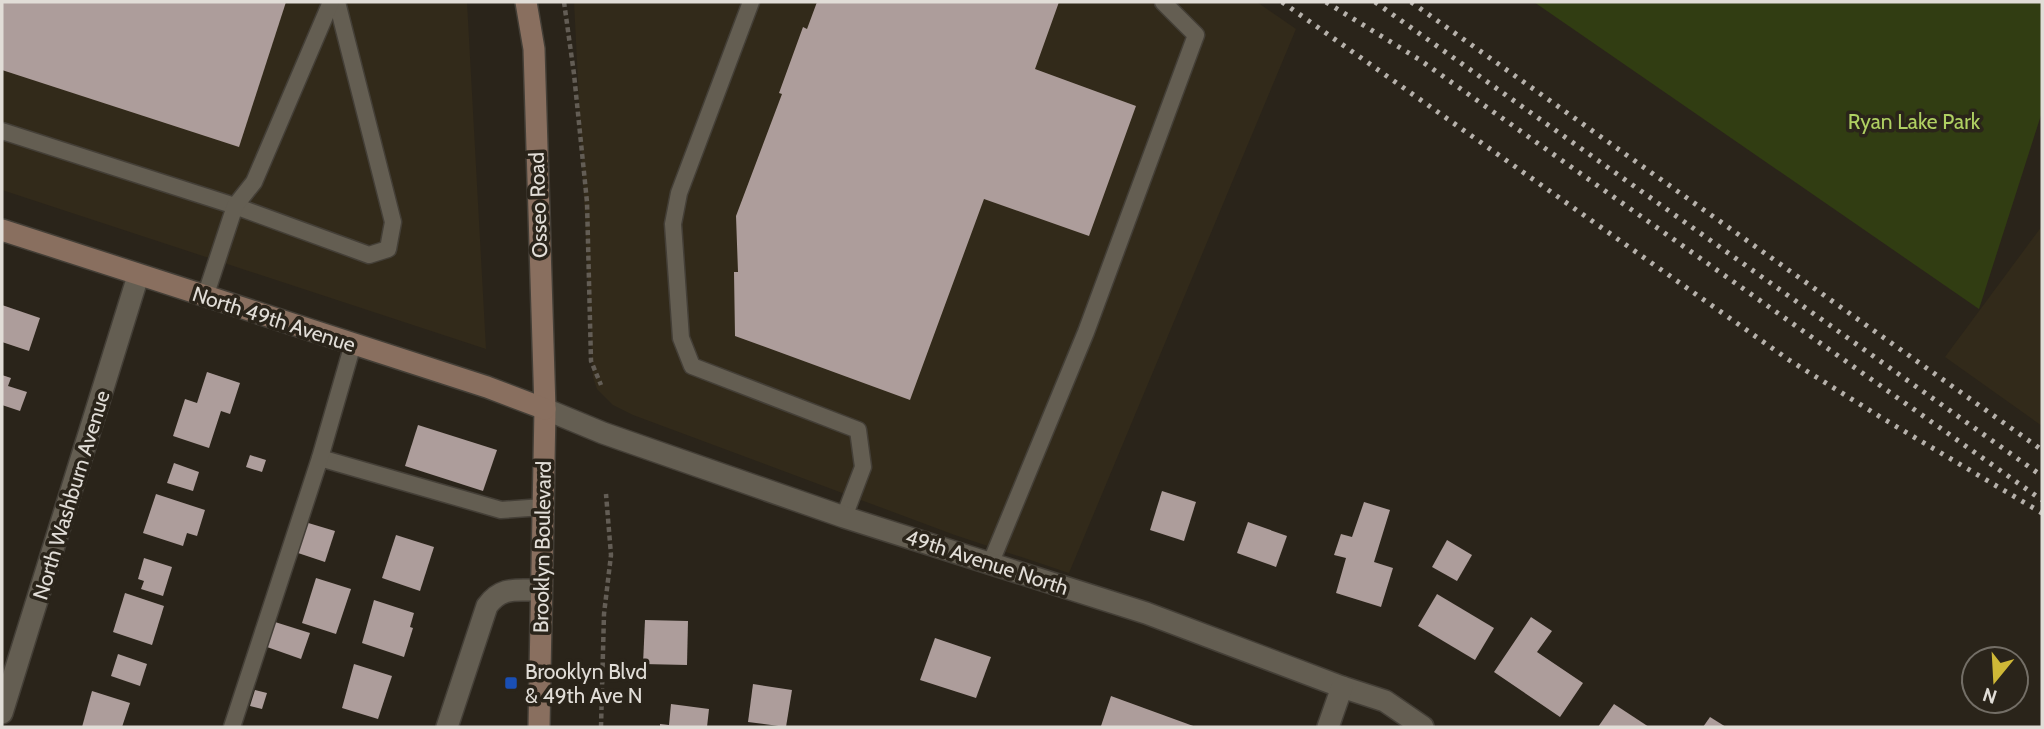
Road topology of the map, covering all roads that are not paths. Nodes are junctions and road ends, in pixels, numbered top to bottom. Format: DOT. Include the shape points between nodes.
graph roads {
  1 [pos="331,2"];
  2 [pos="337,2"];
  3 [pos="526,2"];
  4 [pos="751,2"];
  5 [pos="1163,2"];
  6 [pos="2,131"];
  7 [pos="235,206"];
  8 [pos="2,230"];
  9 [pos="138,275"];
  10 [pos="205,297"];
  11 [pos="354,344"];
  12 [pos="545,409"];
  13 [pos="320,458"];
  14 [pos="543,508"];
  15 [pos="844,517"];
  16 [pos="991,562"];
  17 [pos="541,590"];
  18 [pos="1342,687"];
  19 [pos="2,713"];
  20 [pos="232,727"];
  21 [pos="447,727"];
  22 [pos="539,727"];
  23 [pos="1328,727"];
  24 [pos="1423,727"];
  1 -- 7 [label="lane" via="254,182"];
  2 -- 7 [label="lane" via="393,222 388,248 369,255"];
  3 -- 12 [label="main road, Osseo Road" via="534,49"];
  4 -- 15 [label="lane" via="679,192 673,224 681,338 692,366 858,430 863,467"];
  5 -- 16 [label="lane" via="1196,35 1086,332"];
  6 -- 7 [label="lane"];
  7 -- 10 [label="lane"];
  8 -- 9 [label="main road, North 49th Avenue"];
  9 -- 10 [label="main road, North 49th Avenue"];
  9 -- 19 [label="street, North Washburn Avenue"];
  10 -- 11 [label="main road, North 49th Avenue"];
  11 -- 12 [label="main road, North 49th Avenue"];
  11 -- 13 [label="lane"];
  12 -- 14 [label="main road, Brooklyn Boulevard"];
  12 -- 15 [label="street, 49th Avenue North"];
  13 -- 14 [label="lane" via="501,510"];
  13 -- 20 [label="lane"];
  14 -- 17 [label="main road, Brooklyn Boulevard"];
  15 -- 16 [label="street, 49th Avenue North"];
  16 -- 18 [label="street, 49th Avenue North" via="1146,613"];
  17 -- 21 [label="street" via="503,591 493,597"];
  17 -- 22 [label="main road, Brooklyn Boulevard"];
  18 -- 23 [label="street"];
  18 -- 24 [label="street, 49th Avenue North" via="1385,701"];
}
